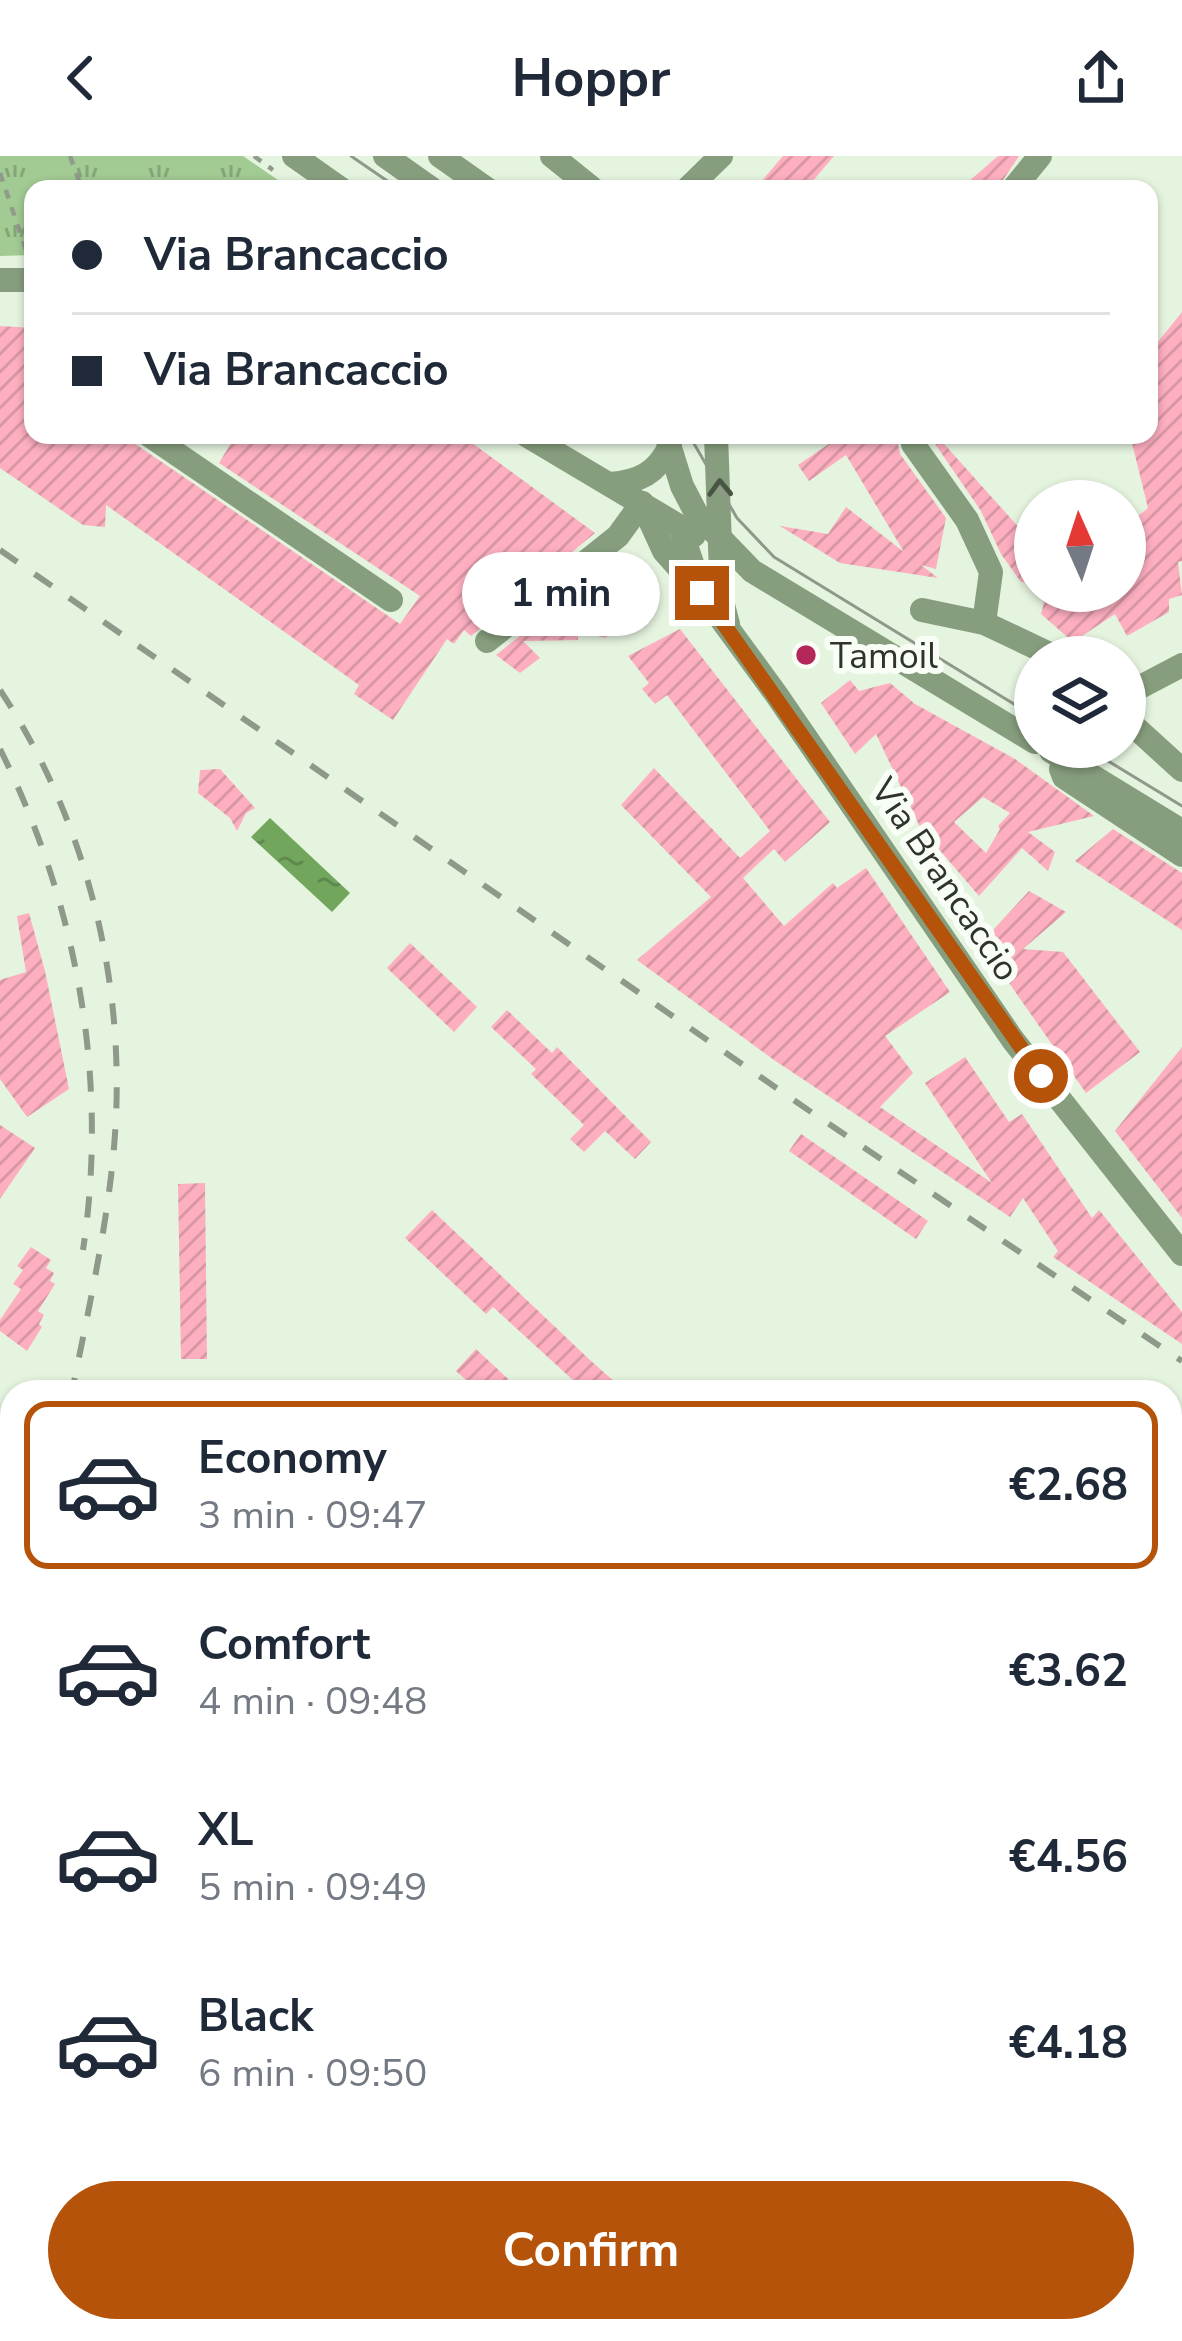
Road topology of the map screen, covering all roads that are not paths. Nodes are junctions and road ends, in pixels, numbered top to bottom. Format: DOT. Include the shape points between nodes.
graph roads {
  1 [pos="294,156"];
  2 [pos="385,156"];
  3 [pos="440,156"];
  4 [pos="552,156"];
  5 [pos="721,156"];
  6 [pos="1040,156"];
  7 [pos="328,180"];
  8 [pos="419,180"];
  9 [pos="474,180"];
  10 [pos="582,180"];
  11 [pos="696,180"];
  12 [pos="1020,180"];
  13 [pos="161,444"];
  14 [pos="541,444"];
  15 [pos="667,444"];
  16 [pos="669,444"];
  17 [pos="716,444"];
  18 [pos="913,444"];
  19 [pos="610,484"];
  20 [pos="642,503"];
  21 [pos="680,527"];
  22 [pos="722,547"];
  23 [pos="702,593"];
  24 [pos="391,600"];
  25 [pos="922,610"];
  26 [pos="984,622"];
  27 [pos="729,629"];
  28 [pos="1014,637"];
  29 [pos="488,641"];
  30 [pos="1182,665"];
  31 [pos="1146,684"];
  32 [pos="1014,729"];
  33 [pos="1146,737"];
  34 [pos="1061,768"];
  35 [pos="1086,768"];
  36 [pos="1182,770"];
  37 [pos="1182,831"];
  38 [pos="1182,855"];
  39 [pos="1182,1254"];
  1 -- 7 [label="street"];
  2 -- 8 [label="street"];
  3 -- 9 [label="street"];
  4 -- 10 [label="street"];
  5 -- 11 [label="street"];
  6 -- 12 [label="street"];
  13 -- 24 [label="street"];
  14 -- 19 [label="street"];
  15 -- 19 [label="street" via="651,472"];
  16 -- 22 [label="street" via="687,499"];
  22 -- 17 [label="street, one-way"];
  18 -- 26 [label="street" via="967,520 991,572"];
  19 -- 20 [label="street"];
  20 -- 21 [label="street"];
  20 -- 23 [label="street" via="664,550"];
  20 -- 29 [label="street" via="618,536"];
  21 -- 22 [label="street"];
  21 -- 23 [label="street, Via Brancaccio"];
  22 -- 27 [label="street"];
  22 -- 32 [label="street"];
  23 -- 27 [label="street, Via Brancaccio"];
  25 -- 26 [label="street"];
  26 -- 28 [label="street"];
  27 -- 39 [label="street, Via Brancaccio" via="1013,1040"];
  30 -- 31 [label="street"];
  33 -- 36 [label="street"];
  34 -- 38 [label="street" via="1070,783"];
  35 -- 37 [label="street"];
}
